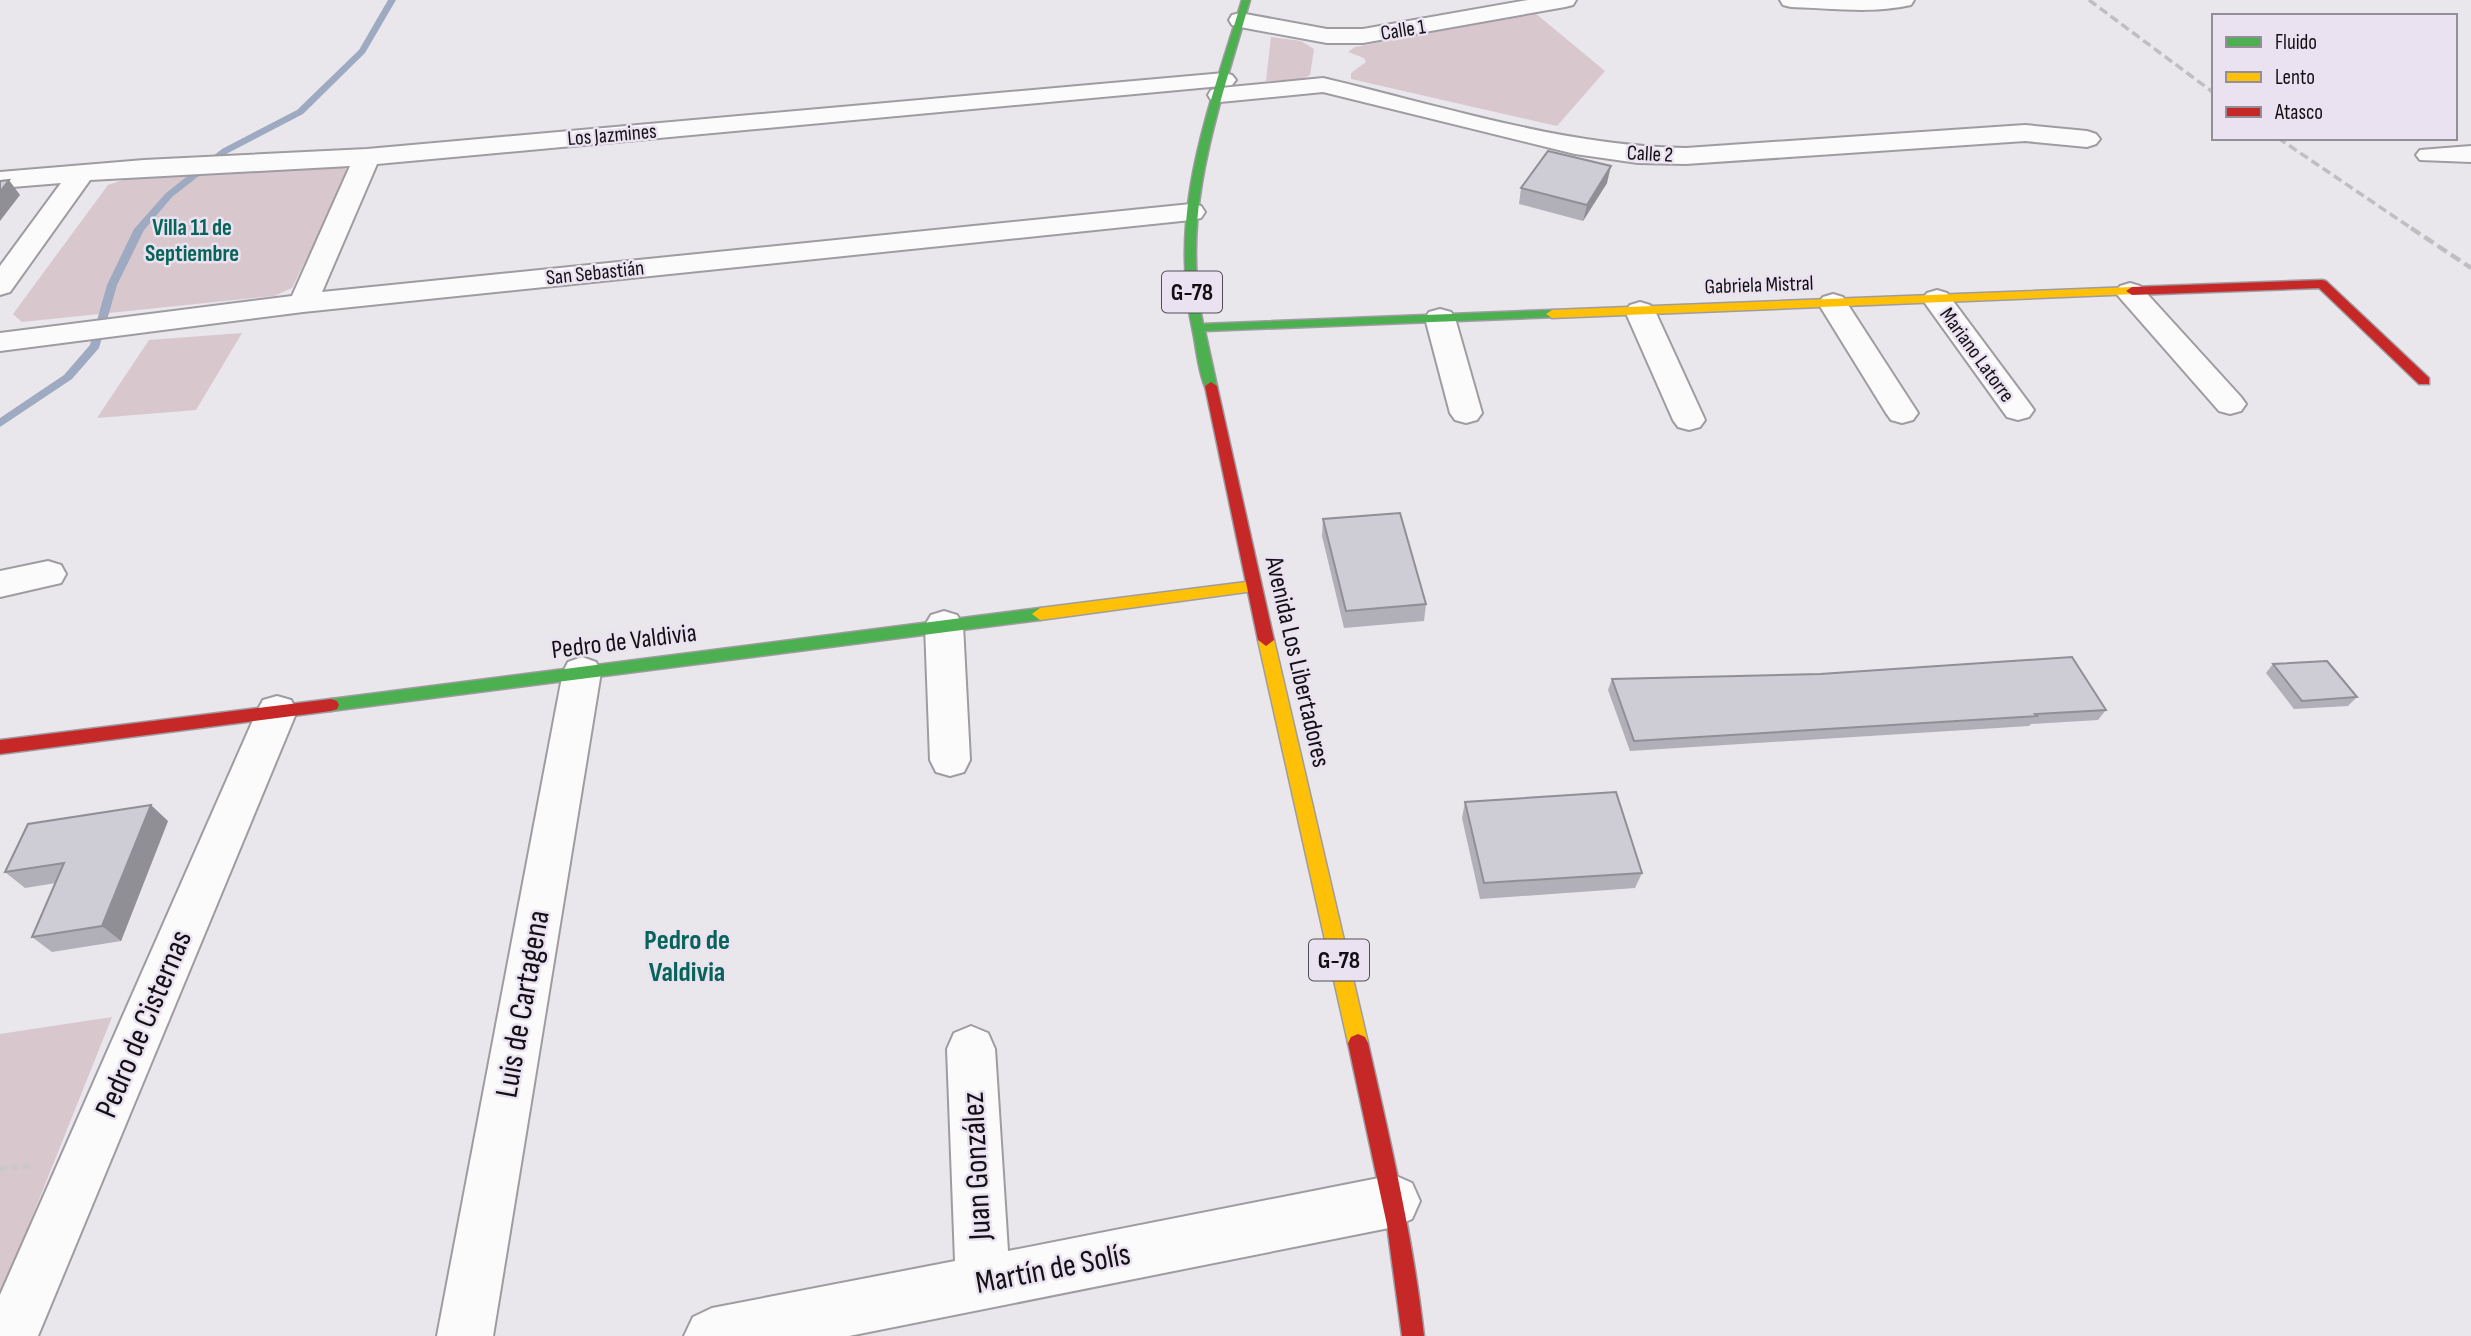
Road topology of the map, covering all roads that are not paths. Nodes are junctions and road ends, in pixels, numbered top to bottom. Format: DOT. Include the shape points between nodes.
graph roads {
  1 [pos="1565,0"];
  2 [pos="1791,0"];
  3 [pos="1903,0"];
  4 [pos="1243,10"];
  5 [pos="1327,36"];
  6 [pos="1323,85"];
  7 [pos="1222,87"];
  8 [pos="2087,139"];
  9 [pos="2471,154"];
  10 [pos="2429,155"];
  11 [pos="367,158"];
  12 [pos="82,173"];
  13 [pos="0,180"];
  14 [pos="1191,212"];
  15 [pos="0,286"];
  16 [pos="2130,292"];
  17 [pos="1937,299"];
  18 [pos="303,303"];
  19 [pos="1833,303"];
  20 [pos="1640,311"];
  21 [pos="1440,318"];
  22 [pos="1198,328"];
  23 [pos="0,342"];
  24 [pos="2424,381"];
  25 [pos="2230,404"];
  26 [pos="2018,410"];
  27 [pos="1466,413"];
  28 [pos="1902,413"];
  29 [pos="1689,420"];
  30 [pos="48,574"];
  31 [pos="0,584"];
  32 [pos="1254,586"];
  33 [pos="944,625"];
  34 [pos="582,672"];
  35 [pos="277,711"];
  36 [pos="0,747"];
  37 [pos="950,760"];
  38 [pos="971,1049"];
  39 [pos="1394,1200"];
  40 [pos="983,1282"];
  41 [pos="10,1336"];
  42 [pos="465,1336"];
  43 [pos="712,1336"];
  44 [pos="1413,1336"];
  1 -- 5 [label="street, Calle 1" via="1378,35"];
  2 -- 3 [label="street"];
  4 -- 5 [label="street, Calle 1"];
  4 -- 7 [label="street, Avenida Los Libertadores / G-78"];
  5 -- 6 [label="street"];
  6 -- 7 [label="street, Calle 2"];
  6 -- 8 [label="street, Calle 2" via="1575,146 1638,155 1686,156 2025,133"];
  7 -- 11 [label="street, Los Jazmines"];
  7 -- 14 [label="street, Avenida Los Libertadores / G-78"];
  9 -- 10 [label="street"];
  11 -- 12 [label="street, Los Jazmines"];
  11 -- 18 [label="street"];
  12 -- 13 [label="street, Los Jazmines"];
  12 -- 15 [label="street"];
  14 -- 18 [label="street, San Sebastián"];
  14 -- 22 [label="street, Avenida Los Libertadores / G-78" via="1189,269"];
  16 -- 17 [label="street, Gabriela Mistral"];
  16 -- 24 [label="street, Gabriela Mistral" via="2322,284"];
  16 -- 25 [label="street"];
  17 -- 19 [label="street, Gabriela Mistral"];
  17 -- 26 [label="street, Mariano Latorre"];
  18 -- 23 [label="street, San Sebastián"];
  19 -- 20 [label="street, Gabriela Mistral"];
  19 -- 28 [label="street"];
  20 -- 21 [label="street, Gabriela Mistral"];
  20 -- 29 [label="street"];
  21 -- 22 [label="street, Gabriela Mistral"];
  21 -- 27 [label="street"];
  22 -- 32 [label="street, Avenida Los Libertadores / G-78"];
  30 -- 31 [label="street"];
  32 -- 33 [label="street, Pedro de Valdivia"];
  32 -- 39 [label="street, Avenida Los Libertadores / G-78"];
  33 -- 34 [label="street, Pedro de Valdivia"];
  33 -- 37 [label="street"];
  34 -- 35 [label="street, Pedro de Valdivia"];
  34 -- 42 [label="street, Luis de Cartagena"];
  35 -- 36 [label="street, Pedro de Valdivia"];
  35 -- 41 [label="street, Pedro de Cisternas"];
  38 -- 40 [label="street, Juan González"];
  39 -- 40 [label="street, Martín de Solís"];
  39 -- 44 [label="street, Avenida Los Libertadores / G-78"];
  40 -- 43 [label="street, Martín de Solís"];
}
